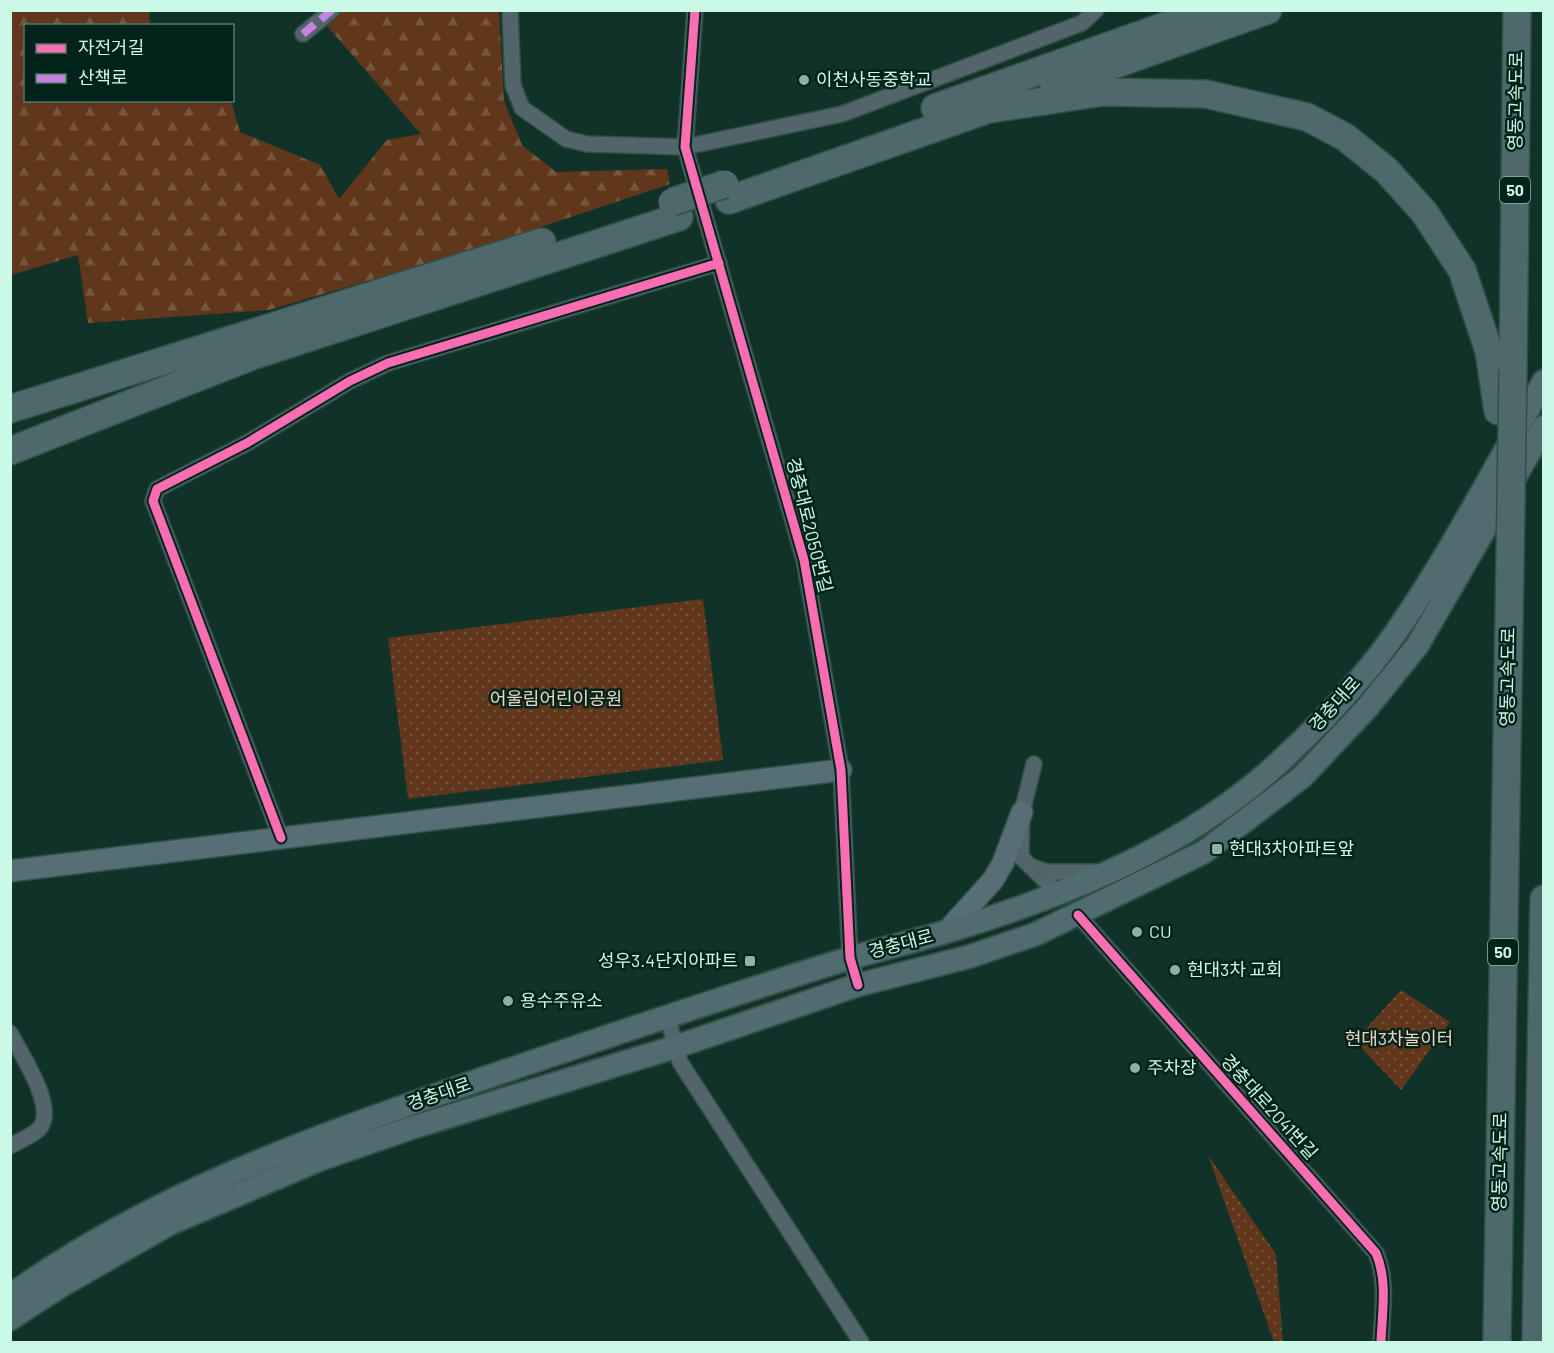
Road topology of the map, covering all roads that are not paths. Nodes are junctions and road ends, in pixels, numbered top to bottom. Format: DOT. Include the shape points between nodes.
graph roads {
  1 [pos="332,10"];
  2 [pos="510,10"];
  3 [pos="695,10"];
  4 [pos="1096,10"];
  5 [pos="1177,10"];
  6 [pos="1210,10"];
  7 [pos="1268,10"];
  8 [pos="1517,10"];
  9 [pos="303,33"];
  10 [pos="1081,55"];
  11 [pos="990,108"];
  12 [pos="685,147"];
  13 [pos="727,192"];
  14 [pos="675,210"];
  15 [pos="719,263"];
  16 [pos="1544,381"];
  17 [pos="10,409"];
  18 [pos="1544,428"];
  19 [pos="10,451"];
  20 [pos="1510,524"];
  21 [pos="1034,765"];
  22 [pos="841,770"];
  23 [pos="1022,812"];
  24 [pos="281,838"];
  25 [pos="1028,865"];
  26 [pos="1106,872"];
  27 [pos="13,873"];
  28 [pos="1059,894"];
  29 [pos="1544,899"];
  30 [pos="1078,915"];
  31 [pos="947,931"];
  32 [pos="850,958"];
  33 [pos="858,985"];
  34 [pos="667,1016"];
  35 [pos="10,1033"];
  36 [pos="675,1047"];
  37 [pos="10,1146"];
  38 [pos="50,1268"];
  39 [pos="10,1282"];
  40 [pos="10,1296"];
  41 [pos="10,1319"];
  42 [pos="861,1342"];
  43 [pos="1381,1342"];
  44 [pos="1497,1342"];
  45 [pos="1536,1342"];
  1 -- 9 [label="street"];
  2 -- 12 [label="street" via="513,85 522,108 566,139"];
  3 -- 12 [label="street"];
  4 -- 12 [label="street" via="1082,23 842,114"];
  5 -- 10 [label="highway"];
  6 -- 10 [label="highway"];
  7 -- 11 [label="highway"];
  8 -- 20 [label="highway, 영동고속도로 / 50, bridge"];
  10 -- 13 [label="highway"];
  11 -- 13 [label="highway"];
  11 -- 20 [label="highway, bridge" via="1104,92 1206,94 1307,117 1345,137 1386,170 1424,212 1462,270 1489,351"];
  12 -- 15 [label="street, 경충대로2050번길"];
  13 -- 14 [label="highway"];
  14 -- 17 [label="highway"];
  14 -- 19 [label="highway" via="252,356"];
  15 -- 22 [label="street, 경충대로2050번길" via="804,560"];
  15 -- 24 [label="street" via="388,363 157,489 153,501"];
  16 -- 26 [label="main road, 경충대로" via="1450,548 1400,626 1349,690 1285,758 1231,801 1187,832"];
  18 -- 30 [label="main road, 경충대로" via="1417,646 1366,709 1302,777 1204,852"];
  20 -- 44 [label="highway, 영동고속도로 / 50, bridge"];
  21 -- 23 [label="street"];
  22 -- 24 [label="street"];
  22 -- 32 [label="street, 경충대로2050번길"];
  23 -- 25 [label="street" via="1022,857"];
  23 -- 31 [label="street" via="993,880"];
  24 -- 27 [label="street"];
  25 -- 26 [label="street" via="1047,872"];
  25 -- 28 [label="street"];
  26 -- 28 [label="main road, 경충대로"];
  28 -- 30 [label="street"];
  28 -- 31 [label="main road, 경충대로"];
  29 -- 45 [label="highway, 50"];
  30 -- 33 [label="main road, 경충대로" via="968,957"];
  30 -- 43 [label="street, 경충대로2041번길" via="1376,1253 1383,1282"];
  31 -- 32 [label="main road, 경충대로"];
  32 -- 33 [label="street, 경충대로2050번길"];
  32 -- 34 [label="main road, 경충대로"];
  33 -- 36 [label="main road, 경충대로"];
  34 -- 36 [label="street"];
  34 -- 38 [label="main road, 경충대로" via="314,1138 162,1204"];
  35 -- 37 [label="street" via="45,1102 45,1118 39,1129"];
  36 -- 41 [label="main road, 경충대로" via="321,1159 169,1224"];
  36 -- 42 [label="street" via="680,1062 850,1331"];
  38 -- 39 [label="street"];
  38 -- 40 [label="main road, 경충대로"];
}
